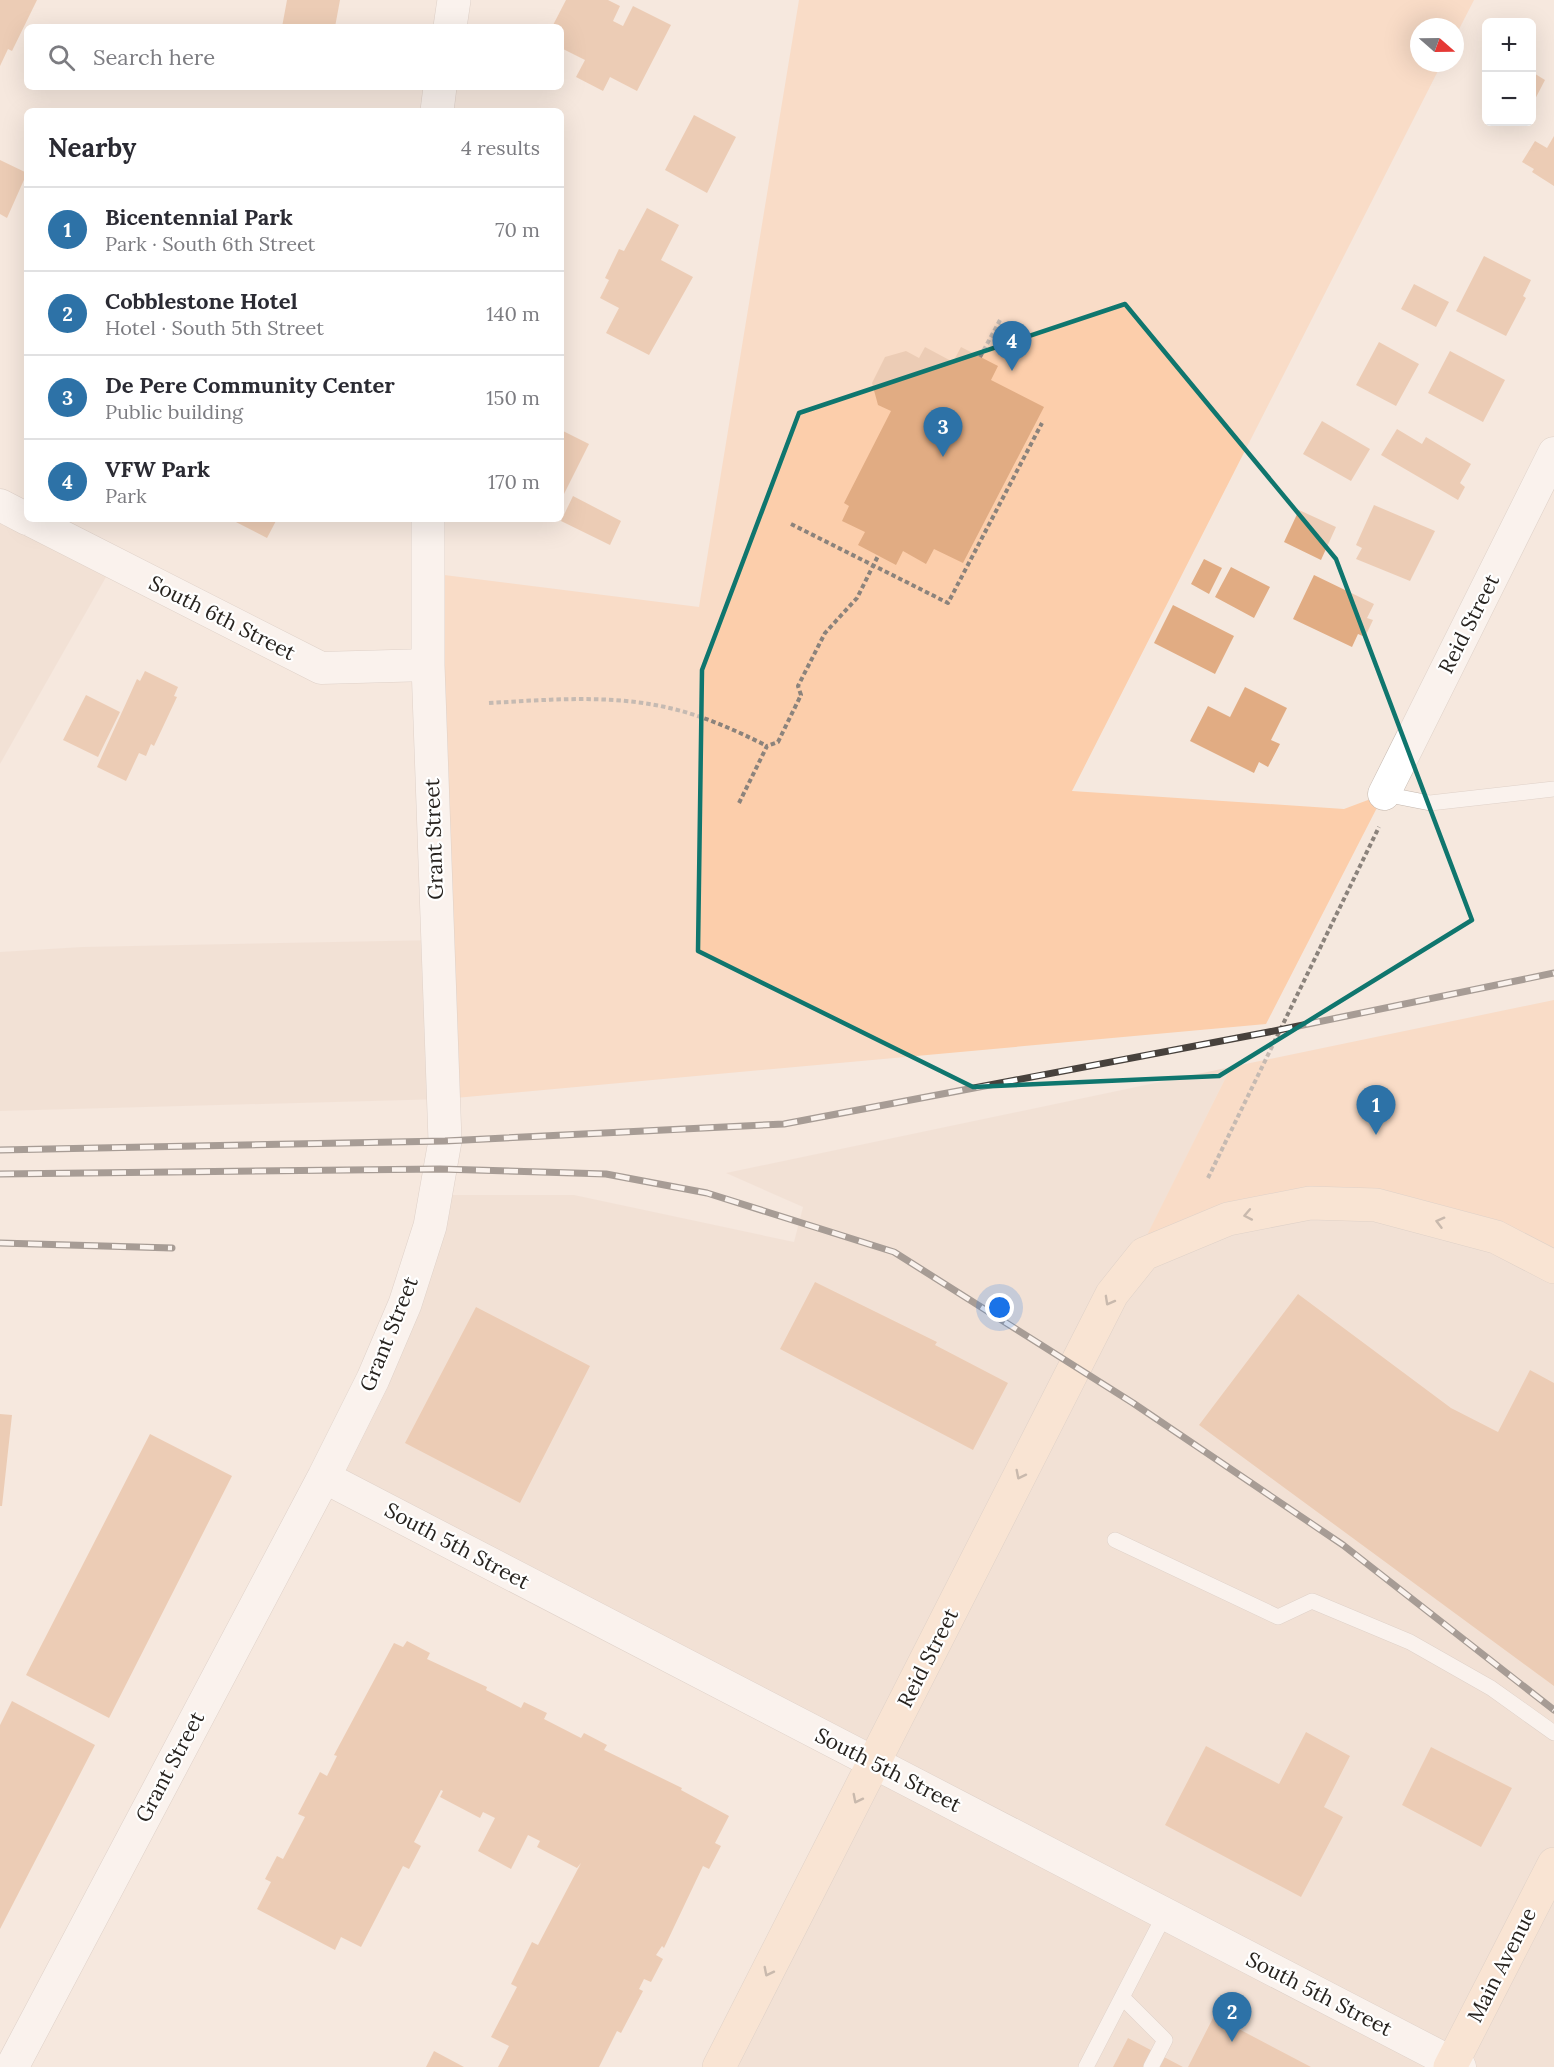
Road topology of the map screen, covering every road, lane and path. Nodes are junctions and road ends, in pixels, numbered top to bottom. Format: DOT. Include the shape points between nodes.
graph roads {
  1 [pos="454,0"];
  2 [pos="450,24"];
  3 [pos="440,90"];
  4 [pos="437,108"];
  5 [pos="1000,320"];
  6 [pos="980,357"];
  7 [pos="1042,423"];
  8 [pos="1554,453"];
  9 [pos="0,505"];
  10 [pos="24,517"];
  11 [pos="33,522"];
  12 [pos="428,522"];
  13 [pos="791,524"];
  14 [pos="878,556"];
  15 [pos="874,565"];
  16 [pos="428,665"];
  17 [pos="489,703"];
  18 [pos="768,746"];
  19 [pos="1554,789"];
  20 [pos="1384,794"];
  21 [pos="739,803"];
  22 [pos="1208,1178"];
  23 [pos="1496,1237"];
  24 [pos="1554,1258"];
  25 [pos="1554,1266"];
  26 [pos="324,1477"];
  27 [pos="1115,1540"];
  28 [pos="1554,1734"];
  29 [pos="875,1764"];
  30 [pos="1554,1864"];
  31 [pos="1165,1914"];
  32 [pos="1122,1997"];
  33 [pos="1454,2066"];
  34 [pos="12,2067"];
  35 [pos="719,2067"];
  36 [pos="1086,2067"];
  37 [pos="1151,2067"];
  1 -- 2 [label="street"];
  3 -- 4 [label="street"];
  5 -- 6 [label="path"];
  7 -- 15 [label="path" via="948,603"];
  8 -- 20 [label="street, Reid Street"];
  9 -- 10 [label="street, South 6th Street"];
  11 -- 16 [label="street, South 6th Street" via="321,668"];
  12 -- 16 [label="street, Grant Street"];
  13 -- 15 [label="path"];
  14 -- 15 [label="path"];
  15 -- 18 [label="path" via="857,598 825,633 798,686 801,695 778,742"];
  16 -- 26 [label="street, Grant Street" via="445,1141 430,1226 405,1304"];
  17 -- 18 [label="path" via="592,699 655,705 724,725"];
  18 -- 21 [label="path"];
  19 -- 20 [label="lane" via="1430,803"];
  20 -- 22 [label="path" via="1378,832"];
  23 -- 24 [label="main road"];
  23 -- 25 [label="main road"];
  23 -- 29 [label="main road, Reid Street, one-way" via="1376,1205 1310,1203 1227,1219 1144,1254 1112,1294"];
  26 -- 29 [label="street, South 5th Street"];
  26 -- 34 [label="street, Grant Street"];
  27 -- 28 [label="lane" via="1278,1617 1312,1601 1410,1642 1491,1688"];
  29 -- 31 [label="street, South 5th Street"];
  29 -- 35 [label="main road, Reid Street, one-way"];
  30 -- 33 [label="main road, Main Avenue"];
  31 -- 32 [label="lane"];
  31 -- 33 [label="street, South 5th Street"];
  32 -- 36 [label="lane"];
  32 -- 37 [label="lane" via="1165,2040"];
}
